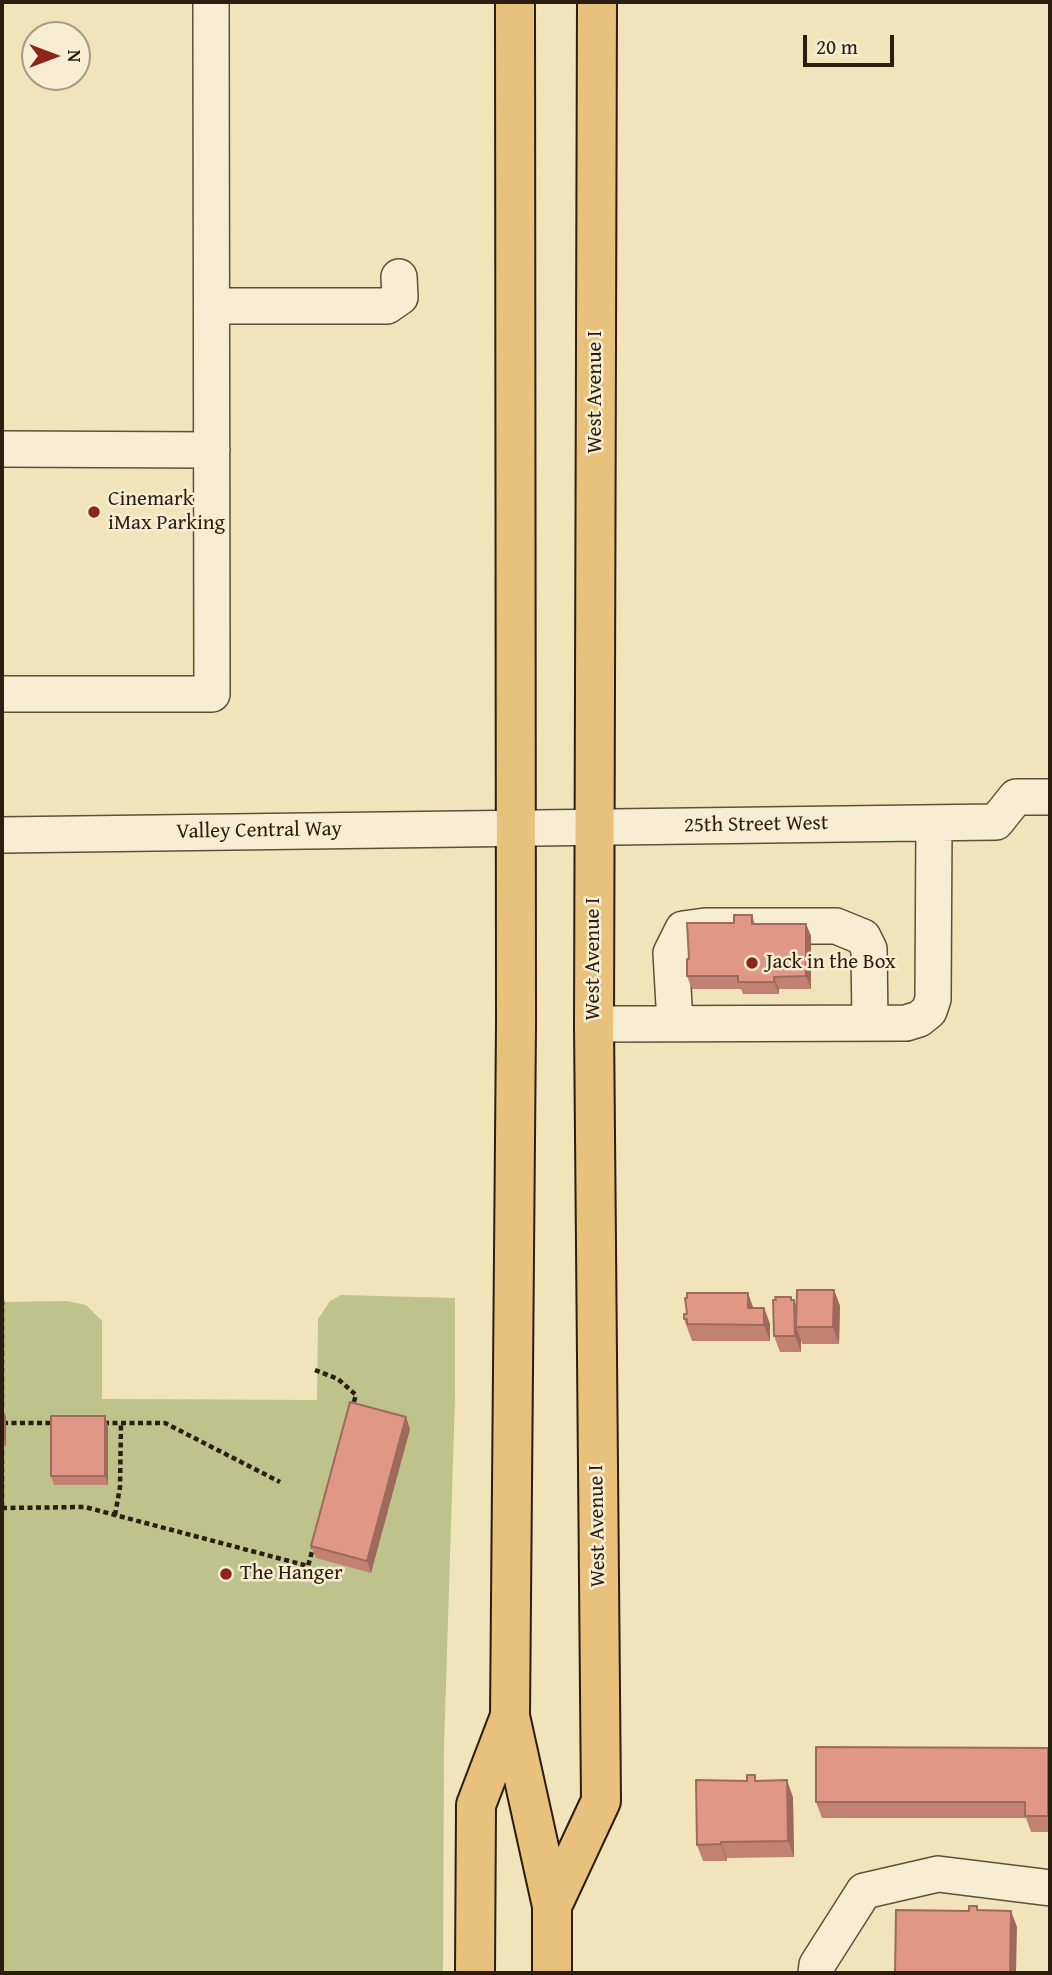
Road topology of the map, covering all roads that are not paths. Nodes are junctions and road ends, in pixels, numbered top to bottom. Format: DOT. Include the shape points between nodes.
graph roads {
  1 [pos="211,2"];
  2 [pos="515,2"];
  3 [pos="597,2"];
  4 [pos="399,277"];
  5 [pos="212,306"];
  6 [pos="2,449"];
  7 [pos="212,450"];
  8 [pos="2,694"];
  9 [pos="1050,797"];
  10 [pos="934,823"];
  11 [pos="516,827"];
  12 [pos="594,827"];
  13 [pos="2,835"];
  14 [pos="675,1023"];
  15 [pos="870,1023"];
  16 [pos="594,1024"];
  17 [pos="510,1716"];
  18 [pos="1050,1888"];
  19 [pos="552,1906"];
  20 [pos="475,1973"];
  21 [pos="552,1973"];
  22 [pos="816,1973"];
  1 -- 5 [label="street"];
  2 -- 11 [label="main road, West Avenue I"];
  3 -- 12 [label="main road, West Avenue I"];
  4 -- 5 [label="street" via="400,297 387,306"];
  5 -- 7 [label="street"];
  6 -- 7 [label="street"];
  7 -- 8 [label="street" via="212,694"];
  9 -- 10 [label="street, 25th Street West" via="1016,797 996,822"];
  10 -- 12 [label="street, 25th Street West"];
  10 -- 15 [label="street" via="933,999 919,1019"];
  11 -- 12 [label="street, 25th Street West"];
  11 -- 13 [label="street, Valley Central Way"];
  11 -- 17 [label="main road, West Avenue I"];
  12 -- 16 [label="main road, West Avenue I"];
  14 -- 15 [label="street"];
  14 -- 15 [label="street" via="671,953 683,929 836,926 863,937 869,949"];
  14 -- 16 [label="street"];
  16 -- 19 [label="main road, West Avenue I" via="601,1801"];
  17 -- 19 [label="main road, West Avenue I"];
  17 -- 20 [label="main road" via="476,1805"];
  18 -- 22 [label="street" via="938,1874 864,1891"];
  19 -- 21 [label="main road, West Avenue I"];
}
